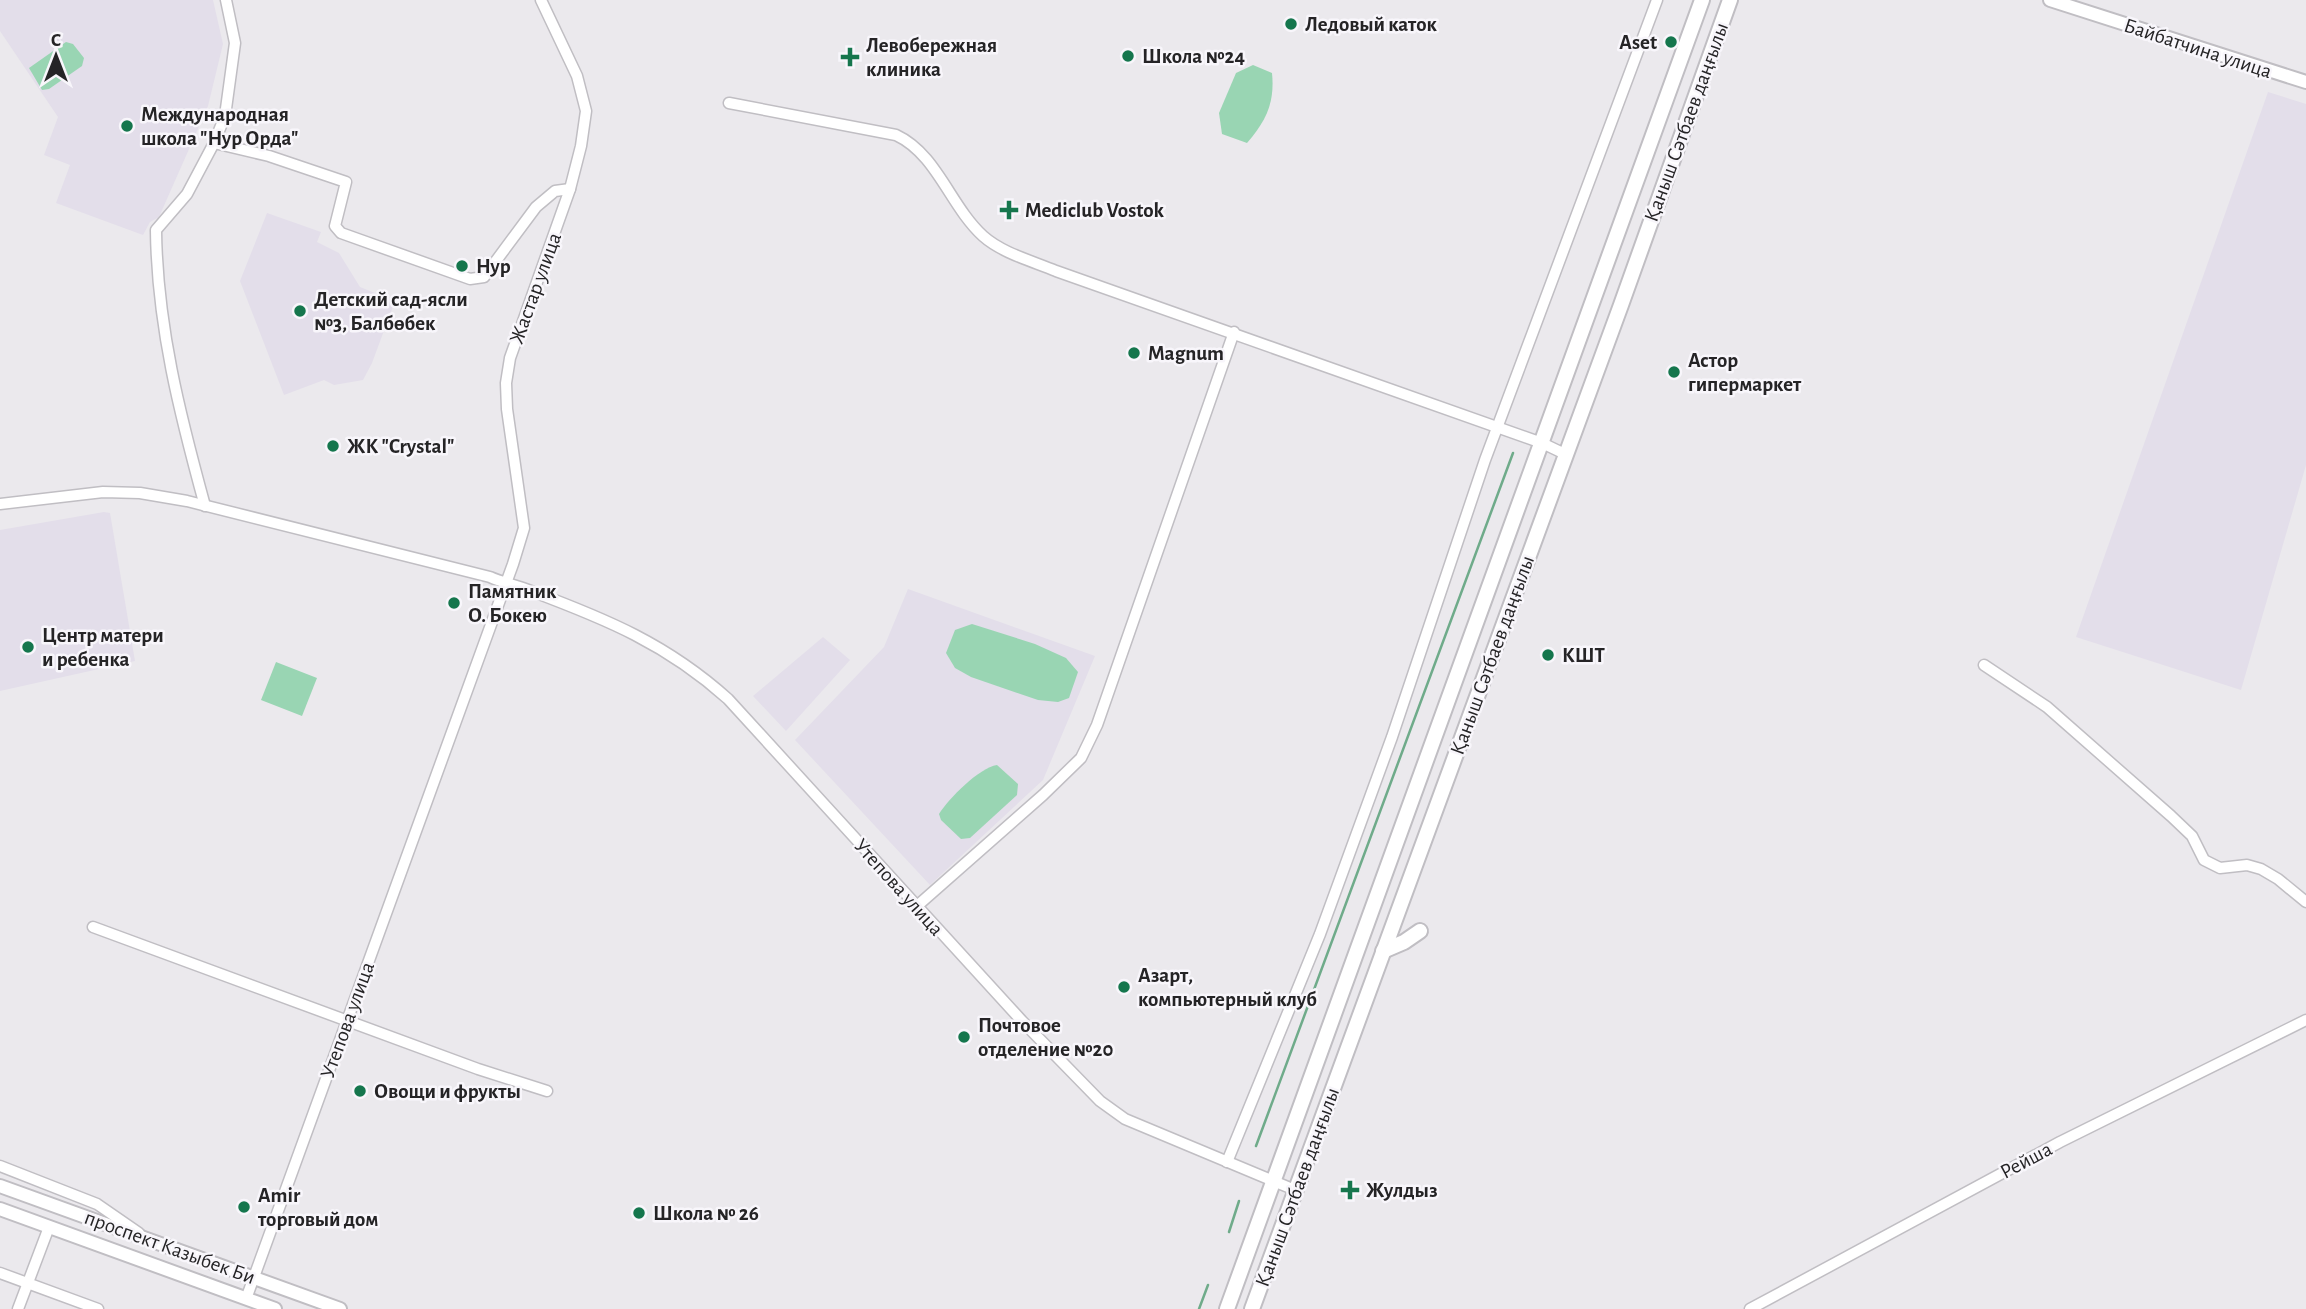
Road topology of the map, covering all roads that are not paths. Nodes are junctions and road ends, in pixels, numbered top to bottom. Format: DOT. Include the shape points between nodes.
graph roads {
  1 [pos="226,0"];
  2 [pos="541,0"];
  3 [pos="1657,0"];
  4 [pos="1702,0"];
  5 [pos="1730,0"];
  6 [pos="2050,0"];
  7 [pos="2306,82"];
  8 [pos="729,103"];
  9 [pos="214,143"];
  10 [pos="570,189"];
  11 [pos="1234,332"];
  12 [pos="1497,427"];
  13 [pos="1542,443"];
  14 [pos="1565,454"];
  15 [pos="0,504"];
  16 [pos="205,506"];
  17 [pos="505,584"];
  18 [pos="1984,665"];
  19 [pos="2306,902"];
  20 [pos="918,906"];
  21 [pos="93,927"];
  22 [pos="1420,932"];
  23 [pos="1383,951"];
  24 [pos="2306,1020"];
  25 [pos="347,1021"];
  26 [pos="547,1091"];
  27 [pos="1227,1162"];
  28 [pos="0,1166"];
  29 [pos="1273,1181"];
  30 [pos="0,1186"];
  31 [pos="1295,1191"];
  32 [pos="0,1209"];
  33 [pos="49,1227"];
  34 [pos="148,1239"];
  35 [pos="0,1273"];
  36 [pos="254,1278"];
  37 [pos="27,1284"];
  38 [pos="246,1299"];
  39 [pos="18,1309"];
  40 [pos="97,1309"];
  41 [pos="275,1309"];
  42 [pos="340,1309"];
  43 [pos="1227,1309"];
  44 [pos="1252,1309"];
  45 [pos="1750,1309"];
  1 -- 9 [label="street" via="235,43 225,116"];
  2 -- 10 [label="street, Жастар улица" via="577,76 586,111"];
  3 -- 12 [label="street"];
  4 -- 13 [label="main road, Қаныш Сәтбаев даңғылы"];
  5 -- 14 [label="main road, Қаныш Сәтбаев даңғылы"];
  6 -- 7 [label="street, Байбатчина улица"];
  8 -- 11 [label="street" via="896,135 912,142 972,224 1002,248"];
  9 -- 10 [label="street" via="346,182 335,226 341,233 470,279 484,277 536,207 555,191"];
  9 -- 16 [label="street" via="187,194 156,230 157,277 176,398"];
  10 -- 17 [label="street, Жастар улица" via="510,358 507,410 524,528"];
  11 -- 12 [label="street"];
  11 -- 20 [label="street" via="1114,678 1081,758"];
  12 -- 13 [label="street"];
  12 -- 27 [label="street" via="1325,921"];
  13 -- 14 [label="street"];
  13 -- 29 [label="main road, Қаныш Сәтбаев даңғылы"];
  14 -- 23 [label="main road, Қаныш Сәтбаев даңғылы"];
  15 -- 16 [label="street, Утепова улица" via="103,492 140,493"];
  16 -- 17 [label="street, Утепова улица"];
  17 -- 20 [label="street, Утепова улица" via="631,632 677,658 728,699"];
  17 -- 25 [label="street, Утепова улица"];
  18 -- 19 [label="street" via="2047,707 2171,816 2192,836 2204,860 2220,868 2247,865 2261,870"];
  20 -- 27 [label="street, Утепова улица" via="1100,1101 1125,1119"];
  21 -- 25 [label="street"];
  22 -- 23 [label="main road"];
  23 -- 31 [label="main road, Қаныш Сәтбаев даңғылы"];
  24 -- 45 [label="street, Рейша" via="2060,1142"];
  25 -- 26 [label="street"];
  25 -- 36 [label="street, Утепова улица"];
  27 -- 29 [label="street, Утепова улица"];
  28 -- 34 [label="street" via="97,1204"];
  29 -- 31 [label="street, Утепова улица"];
  29 -- 43 [label="main road, Қаныш Сәтбаев даңғылы"];
  30 -- 34 [label="street, проспект Казыбек Би"];
  31 -- 44 [label="main road, Қаныш Сәтбаев даңғылы"];
  32 -- 33 [label="street, проспект Казыбек Би"];
  33 -- 37 [label="street"];
  33 -- 38 [label="street, проспект Казыбек Би"];
  34 -- 36 [label="street, проспект Казыбек Би"];
  35 -- 37 [label="street"];
  36 -- 38 [label="street, Утепова улица"];
  36 -- 42 [label="street, проспект Казыбек Би"];
  37 -- 39 [label="street"];
  37 -- 40 [label="street"];
  38 -- 41 [label="street, проспект Казыбек Би"];
}
